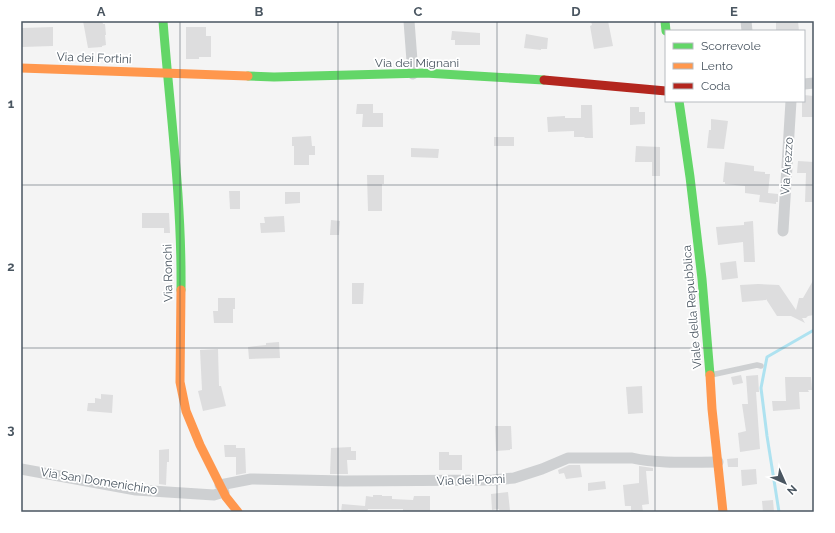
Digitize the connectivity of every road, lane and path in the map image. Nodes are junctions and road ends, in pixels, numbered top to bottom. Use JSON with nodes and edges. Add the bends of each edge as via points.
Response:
{"nodes":[{"id":1,"x":163,"y":21,"type":"edge"},
{"id":2,"x":409,"y":21,"type":"edge"},
{"id":3,"x":21,"y":68,"type":"edge"},
{"id":4,"x":167,"y":74,"type":"junction"},
{"id":5,"x":413,"y":74,"type":"junction"},
{"id":6,"x":665,"y":91,"type":"edge"},
{"id":7,"x":679,"y":102,"type":"edge"},
{"id":8,"x":791,"y":102,"type":"edge"},
{"id":9,"x":783,"y":231,"type":"dead end"},
{"id":10,"x":762,"y":366,"type":"dead end"},
{"id":11,"x":710,"y":375,"type":"junction"},
{"id":12,"x":718,"y":462,"type":"junction"},
{"id":13,"x":21,"y":469,"type":"edge"},
{"id":14,"x":222,"y":489,"type":"junction"},
{"id":15,"x":238,"y":512,"type":"edge"},
{"id":16,"x":722,"y":512,"type":"edge"}],
"edges":[{"from":1,"to":4,"type":"street","name":"Via Ronchi"},
{"from":2,"to":5,"type":"street"},
{"from":3,"to":4,"type":"street","name":"Via dei Fortini"},
{"from":4,"to":5,"type":"street","name":"Via dei Mignani","via":[[274,77]]},
{"from":4,"to":14,"type":"street","name":"Via Ronchi","via":[[176,166],[181,269],[180,382],[186,411]]},
{"from":5,"to":6,"type":"street","name":"Via dei Mignani","via":[[553,81]]},
{"from":7,"to":11,"type":"street","name":"Viale della Repubblica","via":[[702,279]]},
{"from":8,"to":9,"type":"street","name":"Via Arezzo"},
{"from":10,"to":11,"type":"lane"},
{"from":11,"to":12,"type":"street","name":"Viale della Repubblica"},
{"from":12,"to":14,"type":"street","name":"Via dei Pomi","via":[[568,458],[514,478],[493,480],[251,479]]},
{"from":12,"to":16,"type":"street","name":"Viale della Repubblica"},
{"from":13,"to":14,"type":"street","name":"Via San Domenichino","via":[[136,490],[214,495]]},
{"from":14,"to":15,"type":"street","name":"Via Ronchi"}]}
